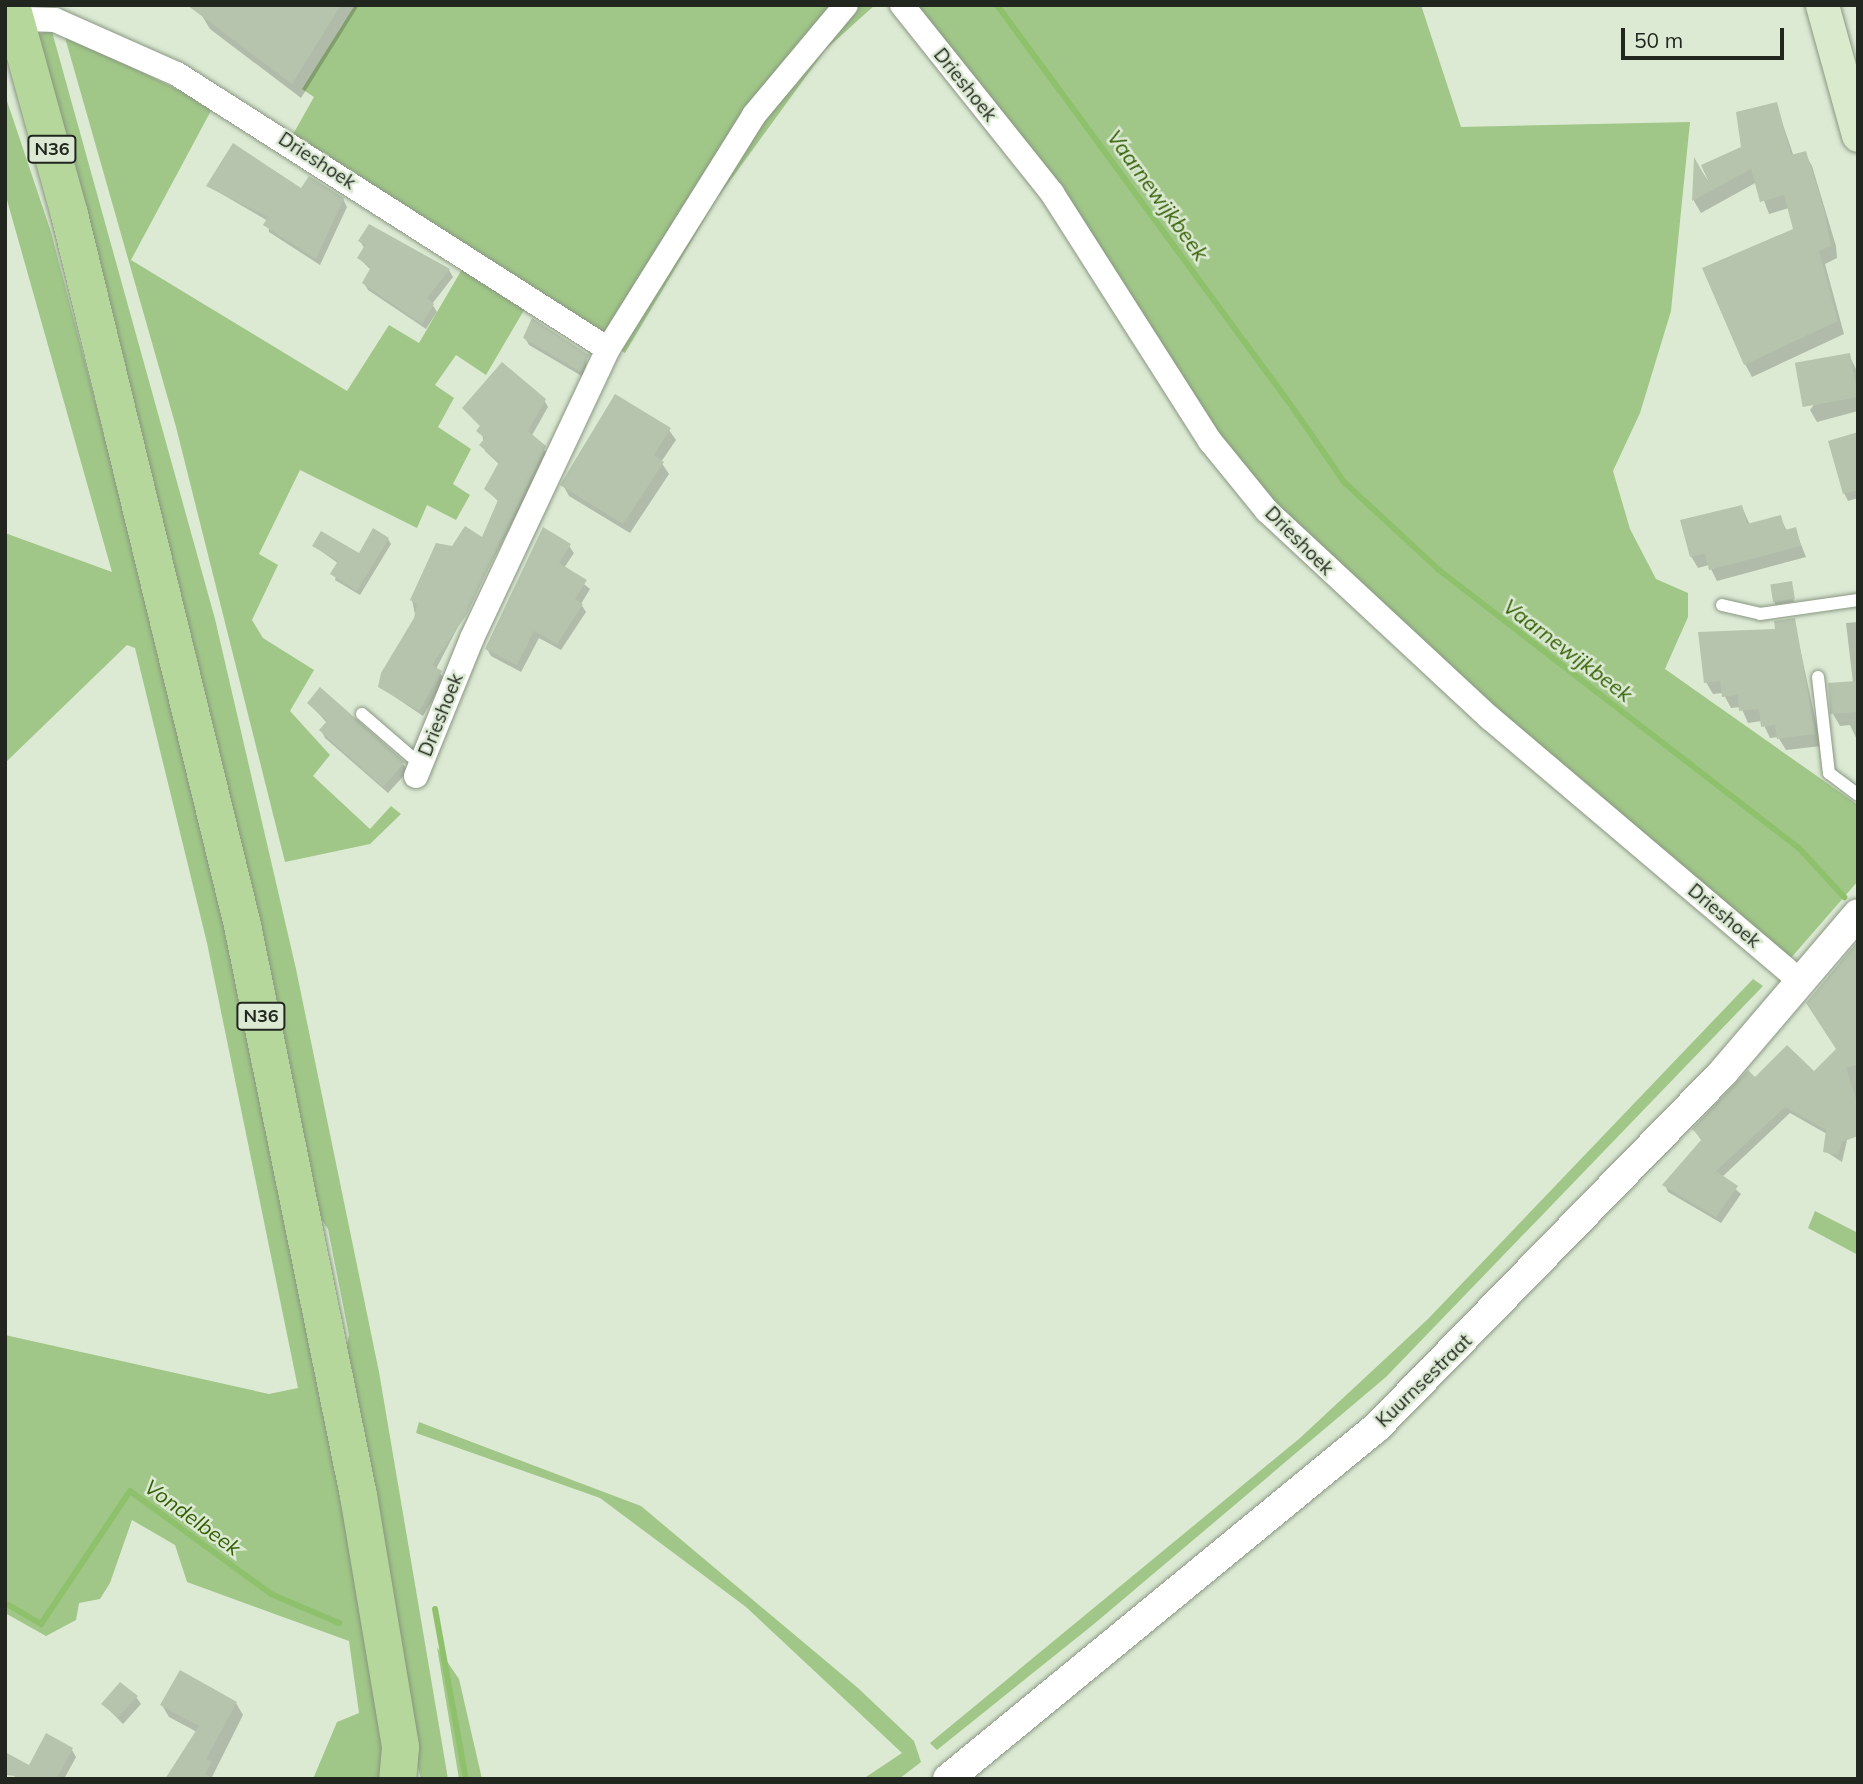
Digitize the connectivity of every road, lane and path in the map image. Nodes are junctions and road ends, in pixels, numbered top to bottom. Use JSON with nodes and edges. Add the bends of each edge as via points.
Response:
{"nodes":[{"id":1,"x":846,"y":5,"type":"edge"},
{"id":2,"x":901,"y":5,"type":"edge"},
{"id":3,"x":1822,"y":5,"type":"edge"},
{"id":4,"x":10,"y":6,"type":"edge"},
{"id":5,"x":5,"y":64,"type":"edge"},
{"id":6,"x":1858,"y":135,"type":"edge"},
{"id":7,"x":85,"y":293,"type":"junction"},
{"id":8,"x":608,"y":349,"type":"junction"},
{"id":9,"x":1858,"y":600,"type":"edge"},
{"id":10,"x":1722,"y":605,"type":"dead end"},
{"id":11,"x":1818,"y":677,"type":"dead end"},
{"id":12,"x":362,"y":714,"type":"dead end"},
{"id":13,"x":419,"y":771,"type":"joint"},
{"id":14,"x":1858,"y":794,"type":"edge"},
{"id":15,"x":1854,"y":927,"type":"edge"},
{"id":16,"x":1801,"y":982,"type":"junction"},
{"id":17,"x":404,"y":1768,"type":"edge"},
{"id":18,"x":948,"y":1779,"type":"edge"}],
"edges":[{"from":1,"to":8,"type":"street","name":"Drieshoek","via":[[754,115]]},
{"from":2,"to":16,"type":"street","name":"Drieshoek","via":[[1052,193],[1210,441],[1267,511],[1490,718]]},
{"from":3,"to":6,"type":"main road"},
{"from":4,"to":7,"type":"main road","number":"N36"},
{"from":4,"to":8,"type":"street","name":"Drieshoek","via":[[24,19],[55,20],[177,74]]},
{"from":5,"to":7,"type":"main road","number":"N36"},
{"from":7,"to":17,"type":"main road","number":"N36","via":[[245,939],[330,1348]]},
{"from":8,"to":13,"type":"street","name":"Drieshoek","via":[[472,638]]},
{"from":9,"to":10,"type":"lane","via":[[1760,614]]},
{"from":11,"to":14,"type":"lane","via":[[1829,773]]},
{"from":12,"to":13,"type":"lane"},
{"from":15,"to":16,"type":"street","name":"Kuurnsestraat"},
{"from":16,"to":18,"type":"street","name":"Kuurnsestraat","via":[[1511,1296],[1377,1427]]}]}
